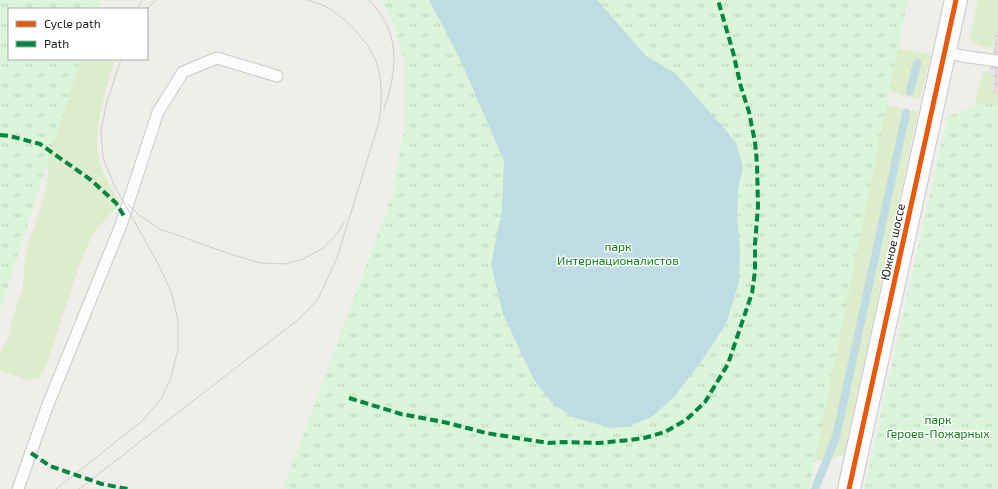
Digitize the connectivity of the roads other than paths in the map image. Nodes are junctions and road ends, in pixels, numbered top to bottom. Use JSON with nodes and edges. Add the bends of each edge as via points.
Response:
{"nodes":[{"id":1,"x":956,"y":0,"type":"edge"},
{"id":2,"x":945,"y":52,"type":"junction"},
{"id":3,"x":998,"y":61,"type":"edge"},
{"id":4,"x":277,"y":76,"type":"dead end"},
{"id":5,"x":18,"y":489,"type":"edge"},
{"id":6,"x":849,"y":489,"type":"edge"}],
"edges":[{"from":1,"to":2,"type":"street","name":"Южное шоссе"},
{"from":2,"to":3,"type":"lane"},
{"from":2,"to":6,"type":"street","name":"Южное шоссе"},
{"from":4,"to":5,"type":"lane","via":[[216,58],[183,72],[158,112],[121,225],[47,406]]}]}
